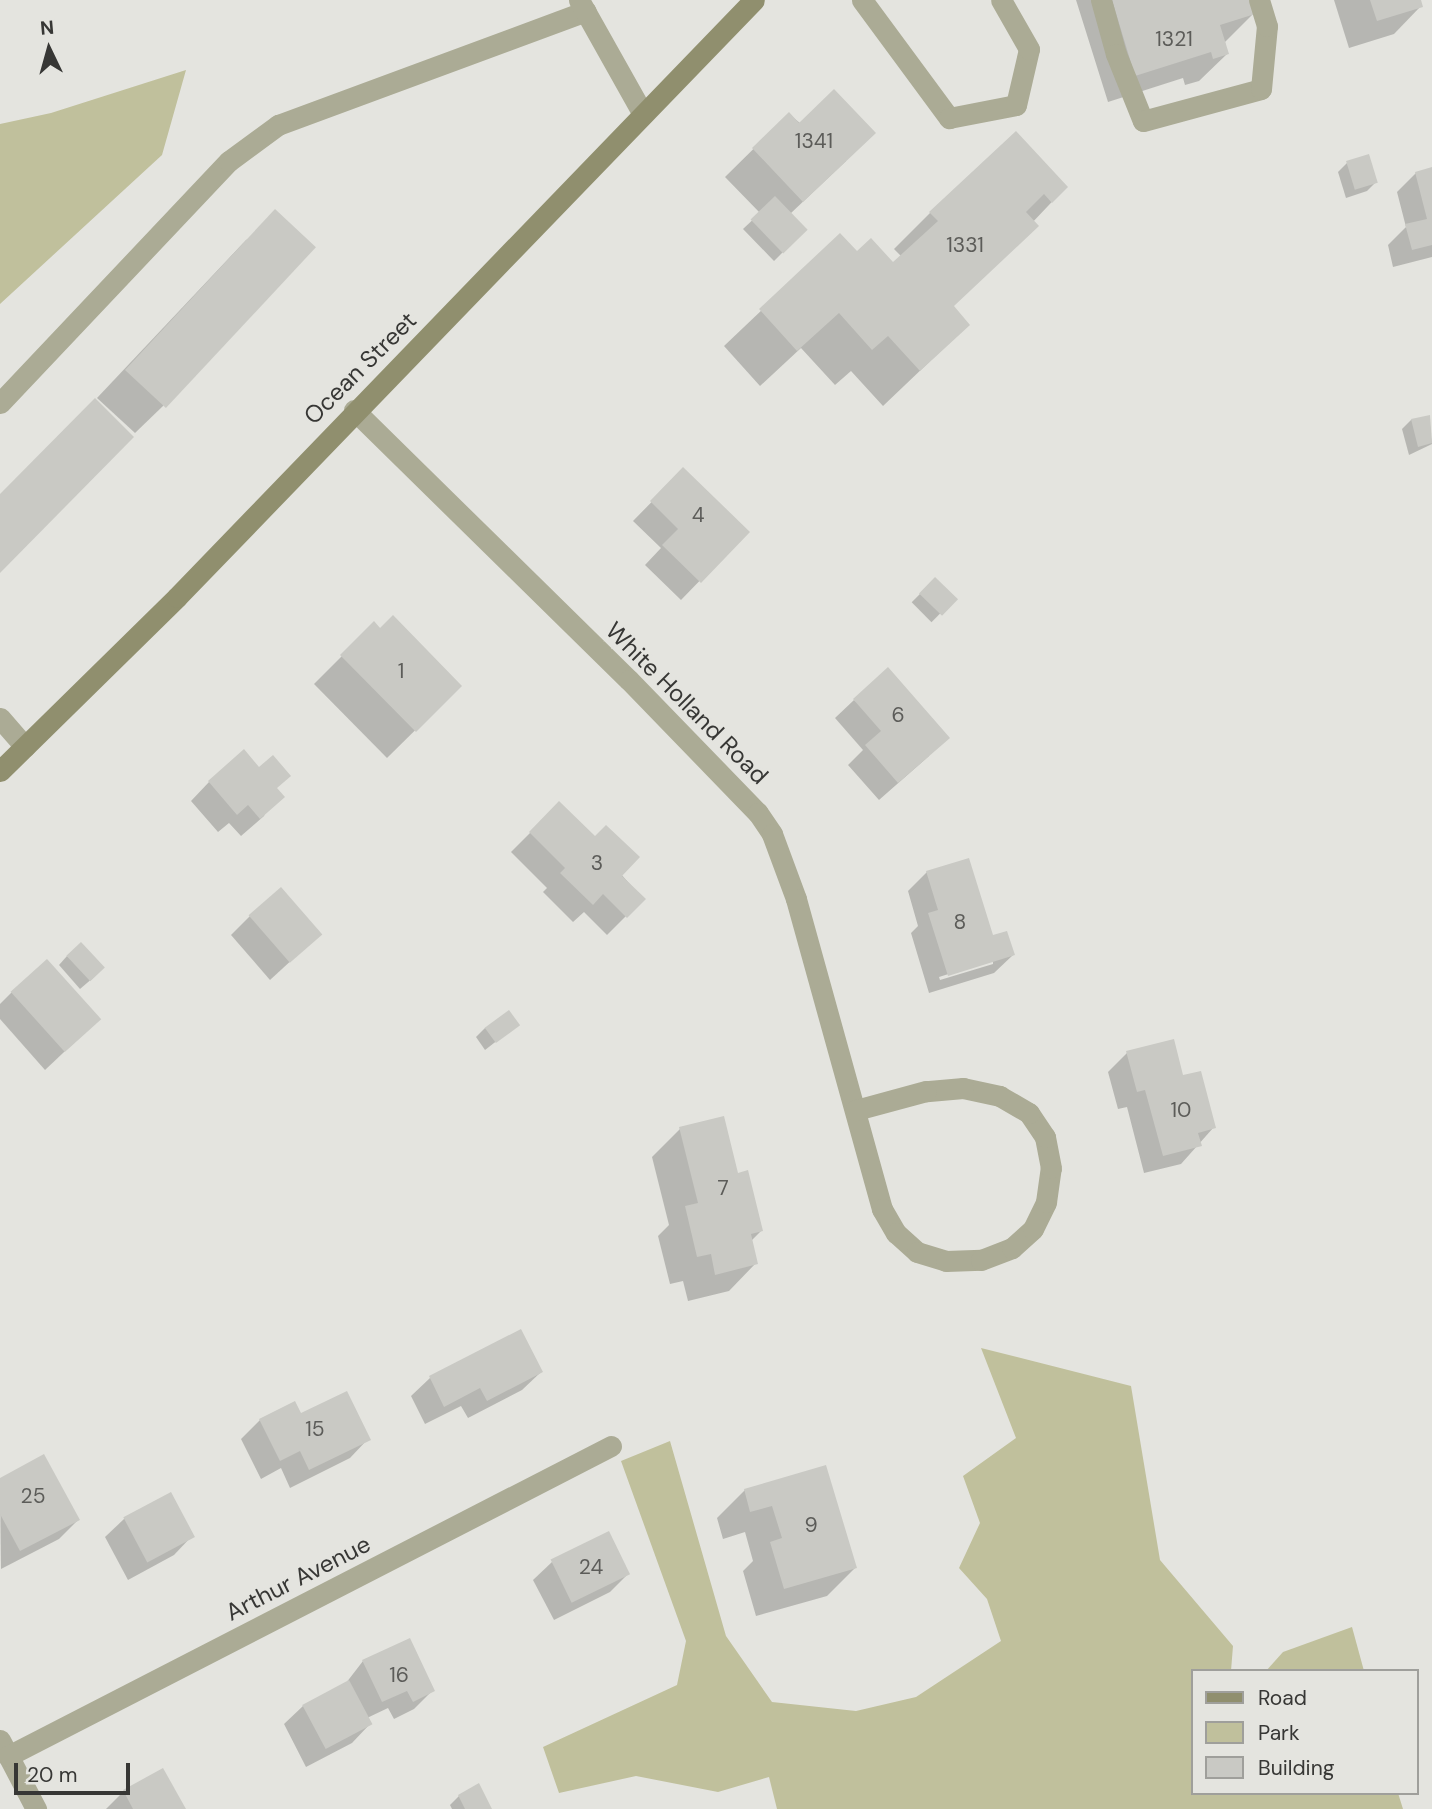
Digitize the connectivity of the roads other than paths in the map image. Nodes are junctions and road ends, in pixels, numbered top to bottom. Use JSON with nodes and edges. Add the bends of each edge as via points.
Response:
{"nodes":[{"id":1,"x":754,"y":0,"type":"edge"},
{"id":2,"x":862,"y":0,"type":"edge"},
{"id":3,"x":1001,"y":0,"type":"edge"},
{"id":4,"x":1101,"y":0,"type":"edge"},
{"id":5,"x":1259,"y":0,"type":"edge"},
{"id":6,"x":582,"y":6,"type":"edge"},
{"id":7,"x":643,"y":114,"type":"junction"},
{"id":8,"x":0,"y":402,"type":"edge"},
{"id":9,"x":354,"y":410,"type":"junction"},
{"id":10,"x":0,"y":718,"type":"edge"},
{"id":11,"x":25,"y":747,"type":"junction"},
{"id":12,"x":0,"y":771,"type":"edge"},
{"id":13,"x":856,"y":1110,"type":"junction"},
{"id":14,"x":611,"y":1446,"type":"dead end"},
{"id":15,"x":4,"y":1748,"type":"edge"},
{"id":16,"x":36,"y":1809,"type":"edge"}],
"edges":[{"from":1,"to":7,"type":"main road","name":"Ocean Street"},
{"from":2,"to":3,"type":"street","via":[[949,118],[1016,106],[1028,49]]},
{"from":4,"to":5,"type":"street","via":[[1116,54],[1143,121],[1261,89],[1267,26]]},
{"from":6,"to":7,"type":"street"},
{"from":6,"to":8,"type":"street","via":[[278,125],[229,162]]},
{"from":7,"to":9,"type":"main road","name":"Ocean Street"},
{"from":9,"to":11,"type":"main road","name":"Ocean Street","via":[[177,597]]},
{"from":9,"to":13,"type":"street","name":"White Holland Road","via":[[639,689],[758,813],[772,834],[796,899]]},
{"from":10,"to":11,"type":"street"},
{"from":11,"to":12,"type":"main road","name":"Ocean Street"},
{"from":13,"to":13,"type":"street","name":"White Holland Road","via":[[882,1209],[895,1233],[917,1252],[946,1261],[981,1260],[1012,1248],[1033,1229],[1046,1202],[1051,1168],[1045,1137],[1029,1113],[1000,1096],[963,1088],[926,1091]]},
{"from":14,"to":15,"type":"street","name":"Arthur Avenue"},
{"from":15,"to":16,"type":"street"}]}
